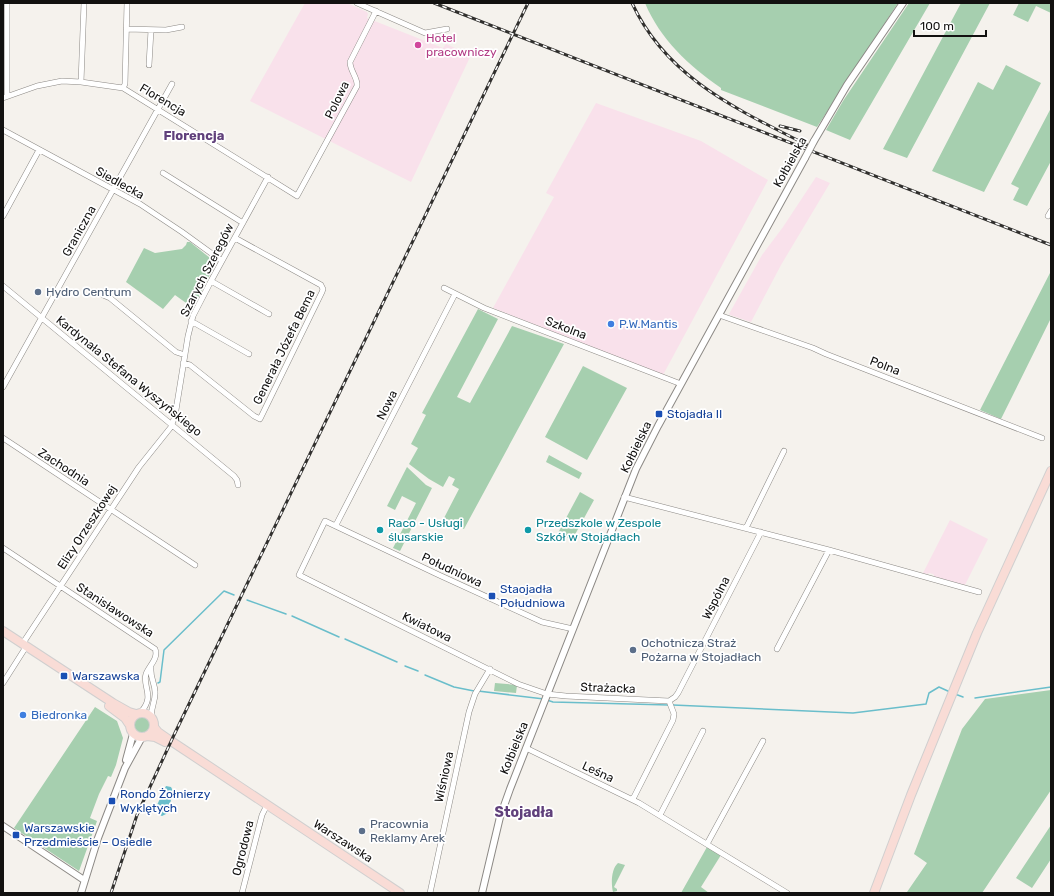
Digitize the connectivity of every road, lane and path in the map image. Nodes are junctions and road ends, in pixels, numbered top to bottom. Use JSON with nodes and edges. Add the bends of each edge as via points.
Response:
{"nodes":[{"id":1,"x":7,"y":3,"type":"edge"},
{"id":2,"x":84,"y":3,"type":"edge"},
{"id":3,"x":127,"y":3,"type":"edge"},
{"id":4,"x":356,"y":3,"type":"edge"},
{"id":5,"x":903,"y":3,"type":"edge"},
{"id":6,"x":376,"y":11,"type":"junction"},
{"id":7,"x":182,"y":27,"type":"dead end"},
{"id":8,"x":126,"y":29,"type":"junction"},
{"id":9,"x":151,"y":30,"type":"junction"},
{"id":10,"x":448,"y":30,"type":"dead end"},
{"id":11,"x":149,"y":65,"type":"dead end"},
{"id":12,"x":81,"y":82,"type":"junction"},
{"id":13,"x":172,"y":84,"type":"dead end"},
{"id":14,"x":123,"y":88,"type":"junction"},
{"id":15,"x":5,"y":97,"type":"edge"},
{"id":16,"x":158,"y":108,"type":"junction"},
{"id":17,"x":3,"y":130,"type":"edge"},
{"id":18,"x":39,"y":150,"type":"junction"},
{"id":19,"x":162,"y":173,"type":"dead end"},
{"id":20,"x":268,"y":178,"type":"junction"},
{"id":21,"x":113,"y":190,"type":"junction"},
{"id":22,"x":297,"y":196,"type":"joint"},
{"id":23,"x":3,"y":216,"type":"edge"},
{"id":24,"x":243,"y":223,"type":"junction"},
{"id":25,"x":235,"y":238,"type":"junction"},
{"id":26,"x":222,"y":261,"type":"junction"},
{"id":27,"x":211,"y":281,"type":"junction"},
{"id":28,"x":3,"y":286,"type":"edge"},
{"id":29,"x":444,"y":288,"type":"dead end"},
{"id":30,"x":455,"y":294,"type":"junction"},
{"id":31,"x":103,"y":295,"type":"dead end"},
{"id":32,"x":269,"y":314,"type":"dead end"},
{"id":33,"x":719,"y":315,"type":"junction"},
{"id":34,"x":42,"y":318,"type":"junction"},
{"id":35,"x":191,"y":321,"type":"junction"},
{"id":36,"x":249,"y":354,"type":"dead end"},
{"id":37,"x":185,"y":355,"type":"junction"},
{"id":38,"x":183,"y":363,"type":"junction"},
{"id":39,"x":681,"y":384,"type":"junction"},
{"id":40,"x":3,"y":386,"type":"edge"},
{"id":41,"x":172,"y":424,"type":"junction"},
{"id":42,"x":3,"y":438,"type":"edge"},
{"id":43,"x":1042,"y":438,"type":"dead end"},
{"id":44,"x":784,"y":451,"type":"dead end"},
{"id":45,"x":1051,"y":471,"type":"edge"},
{"id":46,"x":238,"y":485,"type":"dead end"},
{"id":47,"x":624,"y":497,"type":"junction"},
{"id":48,"x":111,"y":509,"type":"junction"},
{"id":49,"x":336,"y":525,"type":"junction"},
{"id":50,"x":746,"y":528,"type":"junction"},
{"id":51,"x":761,"y":532,"type":"junction"},
{"id":52,"x":3,"y":548,"type":"edge"},
{"id":53,"x":829,"y":550,"type":"junction"},
{"id":54,"x":195,"y":565,"type":"dead end"},
{"id":55,"x":299,"y":575,"type":"joint"},
{"id":56,"x":60,"y":586,"type":"junction"},
{"id":57,"x":980,"y":592,"type":"dead end"},
{"id":58,"x":572,"y":629,"type":"junction"},
{"id":59,"x":3,"y":631,"type":"edge"},
{"id":60,"x":3,"y":636,"type":"edge"},
{"id":61,"x":25,"y":648,"type":"junction"},
{"id":62,"x":777,"y":649,"type":"dead end"},
{"id":63,"x":151,"y":666,"type":"junction"},
{"id":64,"x":490,"y":669,"type":"junction"},
{"id":65,"x":3,"y":683,"type":"edge"},
{"id":66,"x":546,"y":697,"type":"junction"},
{"id":67,"x":670,"y":703,"type":"junction"},
{"id":68,"x":138,"y":713,"type":"junction"},
{"id":69,"x":152,"y":717,"type":"junction"},
{"id":70,"x":129,"y":724,"type":"junction"},
{"id":71,"x":154,"y":726,"type":"junction"},
{"id":72,"x":703,"y":731,"type":"dead end"},
{"id":73,"x":134,"y":734,"type":"junction"},
{"id":74,"x":144,"y":736,"type":"junction"},
{"id":75,"x":763,"y":741,"type":"dead end"},
{"id":76,"x":526,"y":748,"type":"junction"},
{"id":77,"x":125,"y":768,"type":"junction"},
{"id":78,"x":633,"y":799,"type":"junction"},
{"id":79,"x":265,"y":809,"type":"junction"},
{"id":80,"x":660,"y":815,"type":"junction"},
{"id":81,"x":3,"y":826,"type":"edge"},
{"id":82,"x":706,"y":844,"type":"junction"},
{"id":83,"x":84,"y":880,"type":"junction"},
{"id":84,"x":81,"y":893,"type":"edge"},
{"id":85,"x":242,"y":893,"type":"edge"},
{"id":86,"x":393,"y":893,"type":"edge"},
{"id":87,"x":400,"y":893,"type":"edge"},
{"id":88,"x":430,"y":893,"type":"edge"},
{"id":89,"x":483,"y":893,"type":"edge"},
{"id":90,"x":787,"y":893,"type":"edge"},
{"id":91,"x":874,"y":893,"type":"edge"}],
"edges":[{"from":1,"to":15,"type":"street"},
{"from":2,"to":12,"type":"street"},
{"from":3,"to":8,"type":"street"},
{"from":4,"to":6,"type":"street"},
{"from":5,"to":33,"type":"street","name":"Kołbielska","bridge":true,"via":[[814,140]]},
{"from":6,"to":10,"type":"street","via":[[425,33]]},
{"from":6,"to":22,"type":"street","name":"Polowa","via":[[350,62],[358,82],[357,86]]},
{"from":7,"to":9,"type":"street"},
{"from":8,"to":9,"type":"street"},
{"from":8,"to":14,"type":"street"},
{"from":9,"to":11,"type":"street"},
{"from":12,"to":14,"type":"street","name":"Florencja"},
{"from":12,"to":15,"type":"street","name":"Florencja","via":[[47,83]]},
{"from":13,"to":16,"type":"street","name":"Graniczna"},
{"from":14,"to":16,"type":"street","name":"Florencja"},
{"from":16,"to":20,"type":"street","name":"Florencja"},
{"from":16,"to":21,"type":"street","name":"Graniczna"},
{"from":17,"to":18,"type":"street","name":"Siedlecka"},
{"from":18,"to":21,"type":"street","name":"Siedlecka"},
{"from":18,"to":23,"type":"street"},
{"from":19,"to":24,"type":"street"},
{"from":20,"to":22,"type":"street","name":"Florencja"},
{"from":20,"to":24,"type":"street","name":"Szarych Szeregów"},
{"from":21,"to":26,"type":"street","name":"Siedlecka","via":[[153,212]]},
{"from":21,"to":34,"type":"street","name":"Graniczna"},
{"from":24,"to":25,"type":"street","name":"Szarych Szeregów"},
{"from":25,"to":26,"type":"street","name":"Szarych Szeregów"},
{"from":25,"to":38,"type":"street","name":"Generała Józefa Bema","via":[[320,285],[322,292],[260,420],[190,365]]},
{"from":26,"to":27,"type":"street","name":"Szarych Szeregów"},
{"from":27,"to":32,"type":"street"},
{"from":27,"to":35,"type":"street","name":"Szarych Szeregów"},
{"from":28,"to":34,"type":"street","name":"Kardynała Stefana Wyszyńskiego"},
{"from":29,"to":30,"type":"street","name":"Szkolna"},
{"from":30,"to":39,"type":"street","name":"Szkolna","via":[[484,308]]},
{"from":30,"to":49,"type":"street","name":"Nowa"},
{"from":31,"to":37,"type":"street","via":[[176,352]]},
{"from":33,"to":39,"type":"street","name":"Kołbielska"},
{"from":33,"to":43,"type":"street","name":"Polna","via":[[813,348]]},
{"from":34,"to":40,"type":"street","name":"Graniczna"},
{"from":34,"to":41,"type":"street","name":"Kardynała Stefana Wyszyńskiego"},
{"from":35,"to":36,"type":"street"},
{"from":35,"to":37,"type":"street","name":"Szarych Szeregów"},
{"from":37,"to":38,"type":"street","name":"Szarych Szeregów"},
{"from":38,"to":41,"type":"street","name":"Szarych Szeregów"},
{"from":39,"to":47,"type":"street","name":"Kołbielska","via":[[650,441]]},
{"from":41,"to":46,"type":"street","name":"Kardynała Stefana Wyszyńskiego","via":[[234,476],[238,480]]},
{"from":41,"to":48,"type":"street","name":"Elizy Orzeszkowej"},
{"from":42,"to":48,"type":"street","name":"Zachodnia"},
{"from":44,"to":50,"type":"street"},
{"from":45,"to":91,"type":"main road","via":[[977,633]]},
{"from":47,"to":50,"type":"street"},
{"from":47,"to":58,"type":"street","name":"Kołbielska"},
{"from":48,"to":54,"type":"street","name":"Zachodnia"},
{"from":48,"to":56,"type":"street","name":"Elizy Orzeszkowej"},
{"from":49,"to":55,"type":"street","name":"Południowa","via":[[325,521]]},
{"from":49,"to":58,"type":"street","name":"Południowa","via":[[542,622]]},
{"from":50,"to":51,"type":"street"},
{"from":51,"to":53,"type":"street"},
{"from":51,"to":67,"type":"street","name":"Wspólna","via":[[678,693]]},
{"from":52,"to":56,"type":"street","name":"Stanisławowska"},
{"from":53,"to":57,"type":"street"},
{"from":53,"to":62,"type":"street"},
{"from":55,"to":64,"type":"street","name":"Kwiatowa"},
{"from":56,"to":61,"type":"street","name":"Elizy Orzeszkowej"},
{"from":56,"to":63,"type":"street","name":"Stanisławowska","via":[[155,649]]},
{"from":58,"to":66,"type":"street","name":"Kołbielska"},
{"from":59,"to":61,"type":"main road"},
{"from":60,"to":61,"type":"main road"},
{"from":61,"to":65,"type":"street","name":"Elizy Orzeszkowej"},
{"from":61,"to":68,"type":"main road","via":[[113,703],[129,712]]},
{"from":61,"to":70,"type":"main road","via":[[110,706]]},
{"from":63,"to":68,"type":"street","via":[[146,675],[148,696],[145,707]]},
{"from":63,"to":69,"type":"street","via":[[150,675],[155,692]]},
{"from":64,"to":66,"type":"street","name":"Kwiatowa"},
{"from":64,"to":88,"type":"street","name":"Wiśniowa","via":[[476,692],[462,741]]},
{"from":66,"to":67,"type":"street","name":"Strażacka"},
{"from":66,"to":76,"type":"street","name":"Kołbielska"},
{"from":67,"to":78,"type":"street","via":[[674,720]]},
{"from":68,"to":69,"type":"main road","via":[[146,713]]},
{"from":68,"to":70,"type":"main road","via":[[132,717]]},
{"from":69,"to":71,"type":"main road"},
{"from":70,"to":73,"type":"main road"},
{"from":71,"to":74,"type":"main road","via":[[152,732]]},
{"from":71,"to":87,"type":"main road","name":"Warszawska","via":[[168,740]]},
{"from":72,"to":80,"type":"street"},
{"from":73,"to":74,"type":"main road"},
{"from":73,"to":77,"type":"street"},
{"from":74,"to":77,"type":"street"},
{"from":74,"to":79,"type":"main road","name":"Warszawska","via":[[155,737],[165,742]]},
{"from":75,"to":82,"type":"street"},
{"from":76,"to":78,"type":"street","name":"Leśna"},
{"from":76,"to":89,"type":"street","name":"Kołbielska","via":[[502,812]]},
{"from":77,"to":83,"type":"street"},
{"from":78,"to":80,"type":"street","name":"Leśna"},
{"from":79,"to":85,"type":"street","name":"Ogrodowa"},
{"from":79,"to":86,"type":"main road","name":"Warszawska"},
{"from":80,"to":82,"type":"street","name":"Leśna"},
{"from":81,"to":83,"type":"street"},
{"from":82,"to":90,"type":"street","name":"Leśna"},
{"from":83,"to":84,"type":"street"}]}
